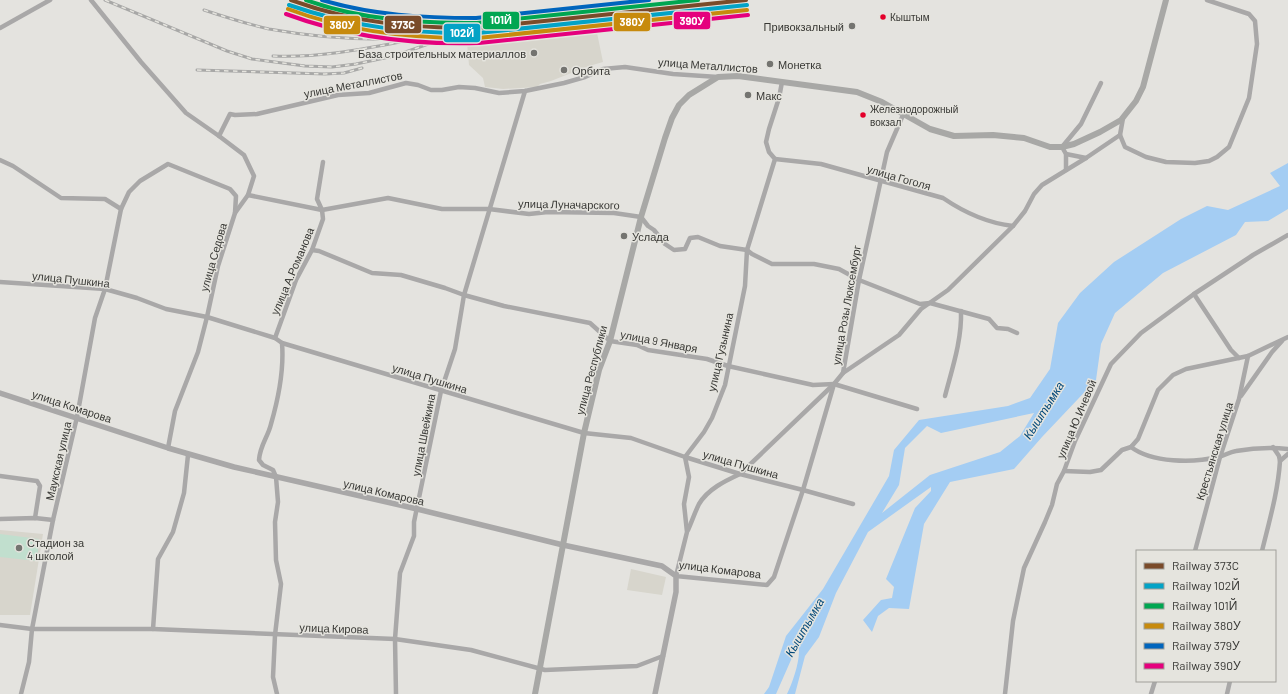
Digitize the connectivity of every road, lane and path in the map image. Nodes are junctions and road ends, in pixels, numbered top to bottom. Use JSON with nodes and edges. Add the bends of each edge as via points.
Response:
{"nodes":[{"id":1,"x":50,"y":0,"type":"edge"},
{"id":2,"x":91,"y":0,"type":"edge"},
{"id":3,"x":1166,"y":0,"type":"edge"},
{"id":4,"x":1207,"y":0,"type":"edge"},
{"id":5,"x":0,"y":28,"type":"edge"},
{"id":6,"x":718,"y":78,"type":"junction"},
{"id":7,"x":782,"y":82,"type":"junction"},
{"id":8,"x":1101,"y":82,"type":"dead end"},
{"id":9,"x":525,"y":91,"type":"junction"},
{"id":10,"x":903,"y":115,"type":"junction"},
{"id":11,"x":1123,"y":118,"type":"junction"},
{"id":12,"x":1120,"y":135,"type":"junction"},
{"id":13,"x":219,"y":136,"type":"junction"},
{"id":14,"x":1062,"y":147,"type":"junction"},
{"id":15,"x":1066,"y":154,"type":"junction"},
{"id":16,"x":1086,"y":158,"type":"junction"},
{"id":17,"x":775,"y":159,"type":"junction"},
{"id":18,"x":0,"y":160,"type":"edge"},
{"id":19,"x":323,"y":162,"type":"dead end"},
{"id":20,"x":1066,"y":170,"type":"junction"},
{"id":21,"x":881,"y":181,"type":"junction"},
{"id":22,"x":248,"y":195,"type":"junction"},
{"id":23,"x":121,"y":209,"type":"junction"},
{"id":24,"x":489,"y":209,"type":"junction"},
{"id":25,"x":322,"y":210,"type":"junction"},
{"id":26,"x":235,"y":213,"type":"junction"},
{"id":27,"x":641,"y":217,"type":"junction"},
{"id":28,"x":1013,"y":226,"type":"junction"},
{"id":29,"x":1288,"y":234,"type":"edge"},
{"id":30,"x":312,"y":250,"type":"junction"},
{"id":31,"x":747,"y":250,"type":"junction"},
{"id":32,"x":859,"y":280,"type":"junction"},
{"id":33,"x":0,"y":282,"type":"edge"},
{"id":34,"x":106,"y":289,"type":"junction"},
{"id":35,"x":1194,"y":294,"type":"junction"},
{"id":36,"x":464,"y":295,"type":"junction"},
{"id":37,"x":930,"y":303,"type":"junction"},
{"id":38,"x":961,"y":311,"type":"junction"},
{"id":39,"x":207,"y":317,"type":"junction"},
{"id":40,"x":1017,"y":332,"type":"dead end"},
{"id":41,"x":1287,"y":337,"type":"edge"},
{"id":42,"x":275,"y":338,"type":"junction"},
{"id":43,"x":610,"y":341,"type":"junction"},
{"id":44,"x":282,"y":343,"type":"junction"},
{"id":45,"x":1248,"y":356,"type":"junction"},
{"id":46,"x":1239,"y":358,"type":"junction"},
{"id":47,"x":728,"y":366,"type":"junction"},
{"id":48,"x":843,"y":373,"type":"junction"},
{"id":49,"x":834,"y":384,"type":"junction"},
{"id":50,"x":441,"y":391,"type":"junction"},
{"id":51,"x":0,"y":393,"type":"edge"},
{"id":52,"x":945,"y":396,"type":"dead end"},
{"id":53,"x":1240,"y":399,"type":"junction"},
{"id":54,"x":917,"y":409,"type":"dead end"},
{"id":55,"x":77,"y":417,"type":"junction"},
{"id":56,"x":584,"y":434,"type":"junction"},
{"id":57,"x":1131,"y":447,"type":"junction"},
{"id":58,"x":1273,"y":447,"type":"junction"},
{"id":59,"x":168,"y":448,"type":"junction"},
{"id":60,"x":1288,"y":449,"type":"edge"},
{"id":61,"x":188,"y":454,"type":"junction"},
{"id":62,"x":1288,"y":454,"type":"edge"},
{"id":63,"x":685,"y":457,"type":"junction"},
{"id":64,"x":1220,"y":457,"type":"junction"},
{"id":65,"x":1280,"y":461,"type":"junction"},
{"id":66,"x":1064,"y":471,"type":"junction"},
{"id":67,"x":740,"y":474,"type":"junction"},
{"id":68,"x":0,"y":476,"type":"edge"},
{"id":69,"x":276,"y":477,"type":"junction"},
{"id":70,"x":803,"y":490,"type":"junction"},
{"id":71,"x":853,"y":504,"type":"dead end"},
{"id":72,"x":417,"y":509,"type":"junction"},
{"id":73,"x":35,"y":518,"type":"junction"},
{"id":74,"x":0,"y":519,"type":"edge"},
{"id":75,"x":53,"y":520,"type":"junction"},
{"id":76,"x":687,"y":532,"type":"junction"},
{"id":77,"x":563,"y":545,"type":"junction"},
{"id":78,"x":1195,"y":550,"type":"edge"},
{"id":79,"x":1262,"y":550,"type":"edge"},
{"id":80,"x":676,"y":576,"type":"junction"},
{"id":81,"x":767,"y":585,"type":"joint"},
{"id":82,"x":0,"y":625,"type":"edge"},
{"id":83,"x":32,"y":629,"type":"junction"},
{"id":84,"x":153,"y":629,"type":"junction"},
{"id":85,"x":275,"y":635,"type":"junction"},
{"id":86,"x":396,"y":639,"type":"junction"},
{"id":87,"x":663,"y":656,"type":"junction"},
{"id":88,"x":540,"y":669,"type":"junction"},
{"id":89,"x":1155,"y":682,"type":"edge"},
{"id":90,"x":1230,"y":682,"type":"edge"},
{"id":91,"x":21,"y":694,"type":"edge"},
{"id":92,"x":277,"y":694,"type":"edge"},
{"id":93,"x":396,"y":694,"type":"edge"},
{"id":94,"x":535,"y":694,"type":"edge"},
{"id":95,"x":655,"y":694,"type":"edge"},
{"id":96,"x":1005,"y":694,"type":"edge"},
{"id":97,"x":1151,"y":694,"type":"edge"},
{"id":98,"x":1227,"y":694,"type":"edge"}],
"edges":[{"from":1,"to":5,"type":"street"},
{"from":2,"to":13,"type":"street","name":"улица Седова","via":[[140,62],[186,113]]},
{"from":3,"to":11,"type":"main road","name":"улица Металлистов","via":[[1143,88]]},
{"from":4,"to":12,"type":"street","via":[[1249,14],[1255,21],[1257,44],[1249,98],[1229,147],[1209,161],[1166,162],[1146,157],[1125,147]]},
{"from":6,"to":7,"type":"main road","name":"улица Металлистов","via":[[738,76]]},
{"from":6,"to":9,"type":"street","name":"улица Металлистов","via":[[625,67],[603,69],[564,83]]},
{"from":6,"to":27,"type":"main road","name":"улица Республики","via":[[689,95],[672,118]]},
{"from":7,"to":10,"type":"main road","name":"улица Металлистов","via":[[857,92],[882,102]]},
{"from":7,"to":17,"type":"street","via":[[766,142],[769,152]]},
{"from":8,"to":14,"type":"street","via":[[1081,124]]},
{"from":9,"to":13,"type":"street","name":"улица Металлистов","via":[[499,93],[459,87],[431,90],[406,83],[369,93],[338,95],[257,114],[230,114]]},
{"from":9,"to":24,"type":"street","name":"улица Швейкина"},
{"from":10,"to":14,"type":"main road","name":"улица Металлистов","via":[[930,129],[954,136],[993,135],[1024,138],[1050,147]]},
{"from":10,"to":21,"type":"street","name":"улица Розы Люксембург","via":[[887,152]]},
{"from":11,"to":12,"type":"street"},
{"from":11,"to":14,"type":"main road","name":"улица Металлистов","via":[[1087,139]]},
{"from":12,"to":16,"type":"street"},
{"from":13,"to":22,"type":"street","name":"улица Седова","via":[[244,155],[254,176]]},
{"from":14,"to":15,"type":"street"},
{"from":15,"to":16,"type":"street"},
{"from":15,"to":20,"type":"street"},
{"from":16,"to":20,"type":"street"},
{"from":17,"to":21,"type":"street","name":"улица Гоголя","via":[[821,164]]},
{"from":17,"to":31,"type":"street","name":"улица Гузынина"},
{"from":18,"to":23,"type":"street","via":[[61,198],[104,199]]},
{"from":19,"to":25,"type":"street","via":[[317,199]]},
{"from":20,"to":28,"type":"street","via":[[1042,185]]},
{"from":21,"to":28,"type":"street","name":"улица Гоголя","via":[[943,198],[986,221]]},
{"from":21,"to":32,"type":"street","name":"улица Розы Люксембург"},
{"from":22,"to":25,"type":"street","name":"улица Луначарского"},
{"from":22,"to":26,"type":"street","name":"улица Седова"},
{"from":23,"to":26,"type":"street","via":[[129,192],[140,181],[168,164],[230,189],[236,196]]},
{"from":23,"to":34,"type":"street","name":"Маукская улица"},
{"from":24,"to":25,"type":"street","name":"улица Луначарского","via":[[442,209],[388,198]]},
{"from":24,"to":27,"type":"street","name":"улица Луначарского","via":[[528,214],[614,212]]},
{"from":24,"to":36,"type":"street","name":"улица Швейкина"},
{"from":25,"to":30,"type":"street","name":"улица А.Романова","via":[[322,219]]},
{"from":26,"to":39,"type":"street","name":"улица Седова","via":[[218,266]]},
{"from":27,"to":31,"type":"street","via":[[664,244],[674,250],[685,249],[690,238],[698,237],[720,246]]},
{"from":27,"to":43,"type":"main road","name":"улица Республики"},
{"from":28,"to":37,"type":"street","via":[[948,290]]},
{"from":29,"to":35,"type":"street","name":"улица Ю.Ичевой"},
{"from":30,"to":36,"type":"street","name":"улица 9 Января","via":[[372,273],[401,275]]},
{"from":30,"to":42,"type":"street","name":"улица А.Романова","via":[[296,280]]},
{"from":31,"to":32,"type":"street","via":[[772,264],[814,264],[839,269]]},
{"from":31,"to":47,"type":"street","name":"улица Гузынина","via":[[745,286]]},
{"from":32,"to":37,"type":"street","via":[[920,304]]},
{"from":32,"to":48,"type":"street","name":"улица Розы Люксембург"},
{"from":33,"to":34,"type":"street","name":"улица Пушкина"},
{"from":34,"to":39,"type":"street","name":"улица Пушкина","via":[[166,308]]},
{"from":34,"to":55,"type":"street","name":"Маукская улица","via":[[95,318]]},
{"from":35,"to":46,"type":"street"},
{"from":35,"to":66,"type":"street","name":"улица Ю.Ичевой","via":[[1141,333],[1111,364],[1074,441]]},
{"from":36,"to":43,"type":"street","name":"улица 9 Января","via":[[504,306],[590,323]]},
{"from":36,"to":50,"type":"street","name":"улица Швейкина","via":[[455,349]]},
{"from":37,"to":38,"type":"street"},
{"from":37,"to":48,"type":"street","via":[[921,309],[899,335]]},
{"from":38,"to":40,"type":"street","via":[[989,319],[997,328],[1008,328]]},
{"from":38,"to":52,"type":"street","via":[[962,320],[956,355]]},
{"from":39,"to":42,"type":"street","name":"улица Пушкина"},
{"from":39,"to":59,"type":"street","name":"улица Седова","via":[[198,352],[175,411]]},
{"from":41,"to":45,"type":"street"},
{"from":41,"to":53,"type":"street","via":[[1272,352]]},
{"from":42,"to":44,"type":"street","name":"улица Пушкина"},
{"from":43,"to":47,"type":"street","name":"улица 9 Января","via":[[707,359]]},
{"from":43,"to":56,"type":"main road","name":"улица Республики","via":[[599,370]]},
{"from":44,"to":50,"type":"street","name":"улица Пушкина"},
{"from":44,"to":69,"type":"street","via":[[279,388],[271,425],[262,445],[259,460],[273,470]]},
{"from":45,"to":46,"type":"street"},
{"from":45,"to":53,"type":"street","name":"Крестьянская улица"},
{"from":46,"to":57,"type":"street","via":[[1186,369],[1173,375],[1158,390],[1138,439]]},
{"from":47,"to":49,"type":"street","name":"улица 9 Января","via":[[813,384]]},
{"from":47,"to":63,"type":"street","name":"улица Гузынина","via":[[725,385],[712,418]]},
{"from":48,"to":49,"type":"street","name":"улица Розы Люксембург"},
{"from":49,"to":54,"type":"street","name":"улица 9 Января"},
{"from":49,"to":67,"type":"street"},
{"from":49,"to":70,"type":"street","name":"улица Розы Люксембург"},
{"from":50,"to":56,"type":"street","name":"улица Пушкина"},
{"from":50,"to":72,"type":"street","name":"улица Швейкина"},
{"from":51,"to":55,"type":"street","name":"улица Комарова"},
{"from":53,"to":64,"type":"street","name":"Крестьянская улица"},
{"from":55,"to":59,"type":"street","name":"улица Комарова"},
{"from":55,"to":75,"type":"street","name":"Маукская улица"},
{"from":56,"to":63,"type":"street","name":"улица Пушкина","via":[[631,438]]},
{"from":56,"to":77,"type":"main road","name":"улица Республики"},
{"from":57,"to":64,"type":"street","via":[[1156,458],[1202,460]]},
{"from":57,"to":66,"type":"street","via":[[1122,450],[1101,470]]},
{"from":58,"to":60,"type":"street"},
{"from":58,"to":64,"type":"street","via":[[1234,451]]},
{"from":58,"to":65,"type":"street"},
{"from":59,"to":61,"type":"street","name":"улица Комарова"},
{"from":61,"to":69,"type":"street","name":"улица Комарова"},
{"from":61,"to":84,"type":"street","via":[[184,493],[173,532],[158,559]]},
{"from":62,"to":65,"type":"street"},
{"from":63,"to":67,"type":"street","name":"улица Пушкина"},
{"from":63,"to":76,"type":"street","via":[[689,477],[684,504]]},
{"from":64,"to":78,"type":"street","name":"Крестьянская улица"},
{"from":65,"to":79,"type":"street"},
{"from":66,"to":96,"type":"street","name":"улица Ю.Ичевой","via":[[1024,568],[1013,621]]},
{"from":67,"to":70,"type":"street","name":"улица Пушкина"},
{"from":67,"to":76,"type":"street","via":[[708,493],[700,502]]},
{"from":68,"to":73,"type":"street","via":[[37,481],[40,486]]},
{"from":69,"to":72,"type":"street","name":"улица Комарова"},
{"from":69,"to":85,"type":"street","via":[[276,560],[281,584]]},
{"from":70,"to":71,"type":"street","name":"улица Пушкина"},
{"from":70,"to":81,"type":"street","name":"улица Розы Люксембург","via":[[774,577]]},
{"from":72,"to":77,"type":"street","name":"улица Комарова"},
{"from":72,"to":86,"type":"street","name":"улица Швейкина","via":[[414,536],[400,573]]},
{"from":73,"to":74,"type":"street"},
{"from":73,"to":75,"type":"street"},
{"from":75,"to":83,"type":"street","name":"Маукская улица"},
{"from":76,"to":80,"type":"street"},
{"from":77,"to":80,"type":"street","name":"улица Комарова","via":[[662,566]]},
{"from":77,"to":88,"type":"main road","name":"улица Республики"},
{"from":80,"to":81,"type":"street","name":"улица Комарова"},
{"from":80,"to":87,"type":"street","via":[[676,592]]},
{"from":82,"to":83,"type":"street","name":"улица Кирова"},
{"from":83,"to":84,"type":"street","name":"улица Кирова"},
{"from":83,"to":91,"type":"street","name":"Маукская улица","via":[[29,662]]},
{"from":84,"to":85,"type":"street","name":"улица Кирова"},
{"from":85,"to":86,"type":"street","name":"улица Кирова"},
{"from":85,"to":92,"type":"street","via":[[273,677]]},
{"from":86,"to":88,"type":"street","name":"улица Кирова","via":[[471,650]]},
{"from":86,"to":93,"type":"street","name":"улица Швейкина"},
{"from":87,"to":88,"type":"street","name":"улица Кирова","via":[[637,666]]},
{"from":87,"to":95,"type":"street"},
{"from":88,"to":94,"type":"main road","name":"улица Республики"},
{"from":89,"to":97,"type":"street"},
{"from":90,"to":98,"type":"street"}]}
